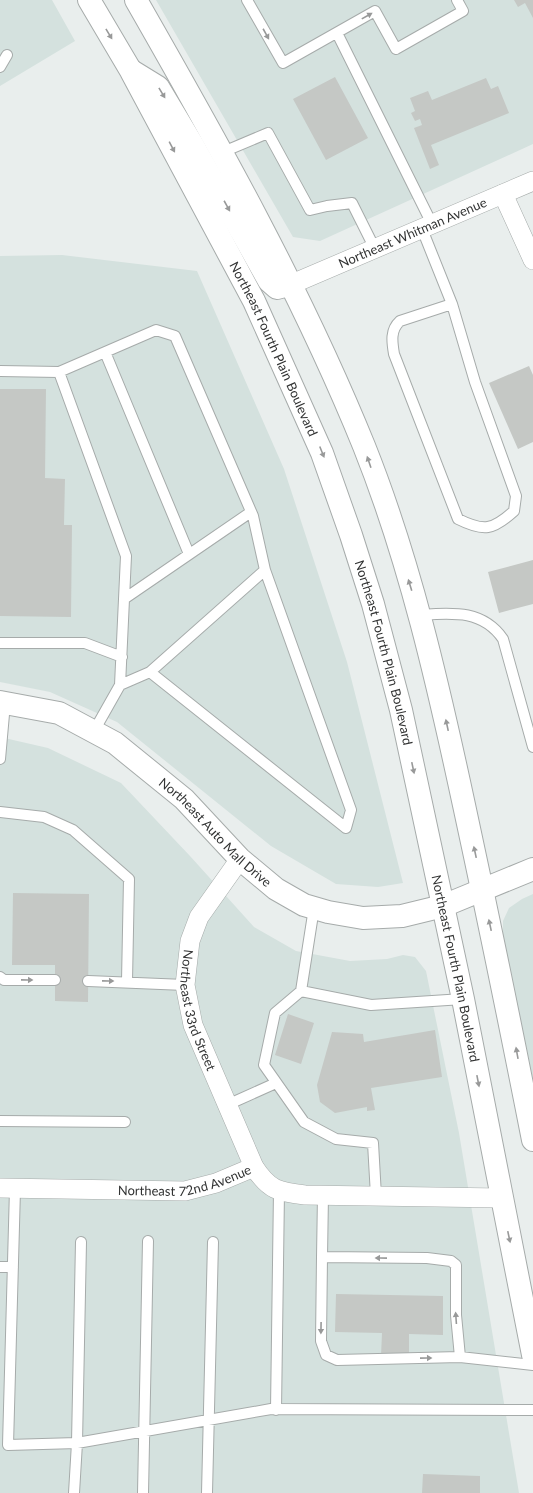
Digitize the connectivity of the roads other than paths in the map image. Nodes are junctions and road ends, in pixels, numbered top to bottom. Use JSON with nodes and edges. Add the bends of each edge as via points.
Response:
{"nodes":[{"id":1,"x":89,"y":0,"type":"edge"},
{"id":2,"x":136,"y":0,"type":"edge"},
{"id":3,"x":248,"y":0,"type":"edge"},
{"id":4,"x":457,"y":0,"type":"edge"},
{"id":5,"x":337,"y":33,"type":"junction"},
{"id":6,"x":7,"y":55,"type":"dead end"},
{"id":7,"x":0,"y":67,"type":"edge"},
{"id":8,"x":131,"y":71,"type":"junction"},
{"id":9,"x":223,"y":152,"type":"junction"},
{"id":10,"x":533,"y":181,"type":"edge"},
{"id":11,"x":503,"y":194,"type":"junction"},
{"id":12,"x":427,"y":227,"type":"junction"},
{"id":13,"x":375,"y":249,"type":"junction"},
{"id":14,"x":533,"y":260,"type":"edge"},
{"id":15,"x":292,"y":284,"type":"junction"},
{"id":16,"x":452,"y":304,"type":"junction"},
{"id":17,"x":105,"y":352,"type":"junction"},
{"id":18,"x":0,"y":371,"type":"edge"},
{"id":19,"x":59,"y":372,"type":"junction"},
{"id":20,"x":251,"y":512,"type":"junction"},
{"id":21,"x":190,"y":554,"type":"junction"},
{"id":22,"x":265,"y":570,"type":"junction"},
{"id":23,"x":124,"y":599,"type":"junction"},
{"id":24,"x":419,"y":615,"type":"junction"},
{"id":25,"x":0,"y":644,"type":"edge"},
{"id":26,"x":122,"y":657,"type":"junction"},
{"id":27,"x":150,"y":672,"type":"junction"},
{"id":28,"x":120,"y":685,"type":"junction"},
{"id":29,"x":2,"y":703,"type":"edge"},
{"id":30,"x":94,"y":731,"type":"junction"},
{"id":31,"x":533,"y":747,"type":"edge"},
{"id":32,"x":0,"y":759,"type":"edge"},
{"id":33,"x":0,"y":812,"type":"edge"},
{"id":34,"x":240,"y":859,"type":"junction"},
{"id":35,"x":533,"y":869,"type":"edge"},
{"id":36,"x":482,"y":890,"type":"junction"},
{"id":37,"x":443,"y":906,"type":"junction"},
{"id":38,"x":314,"y":908,"type":"junction"},
{"id":39,"x":0,"y":977,"type":"edge"},
{"id":40,"x":55,"y":980,"type":"dead end"},
{"id":41,"x":88,"y":981,"type":"dead end"},
{"id":42,"x":127,"y":981,"type":"junction"},
{"id":43,"x":185,"y":985,"type":"junction"},
{"id":44,"x":301,"y":991,"type":"junction"},
{"id":45,"x":463,"y":999,"type":"junction"},
{"id":46,"x":276,"y":1083,"type":"junction"},
{"id":47,"x":227,"y":1105,"type":"junction"},
{"id":48,"x":0,"y":1121,"type":"edge"},
{"id":49,"x":126,"y":1122,"type":"dead end"},
{"id":50,"x":533,"y":1140,"type":"edge"},
{"id":51,"x":254,"y":1167,"type":"junction"},
{"id":52,"x":8,"y":1189,"type":"edge"},
{"id":53,"x":279,"y":1191,"type":"junction"},
{"id":54,"x":323,"y":1195,"type":"junction"},
{"id":55,"x":376,"y":1196,"type":"junction"},
{"id":56,"x":501,"y":1198,"type":"junction"},
{"id":57,"x":148,"y":1241,"type":"dead end"},
{"id":58,"x":80,"y":1242,"type":"dead end"},
{"id":59,"x":213,"y":1242,"type":"dead end"},
{"id":60,"x":322,"y":1257,"type":"junction"},
{"id":61,"x":0,"y":1267,"type":"edge"},
{"id":62,"x":13,"y":1267,"type":"junction"},
{"id":63,"x":533,"y":1355,"type":"edge"},
{"id":64,"x":460,"y":1357,"type":"junction"},
{"id":65,"x":533,"y":1365,"type":"edge"},
{"id":66,"x":276,"y":1410,"type":"junction"},
{"id":67,"x":533,"y":1410,"type":"edge"},
{"id":68,"x":209,"y":1420,"type":"junction"},
{"id":69,"x":145,"y":1431,"type":"junction"},
{"id":70,"x":77,"y":1443,"type":"junction"},
{"id":71,"x":74,"y":1493,"type":"edge"},
{"id":72,"x":143,"y":1493,"type":"edge"},
{"id":73,"x":207,"y":1493,"type":"edge"}],
"edges":[{"from":1,"to":8,"type":"main road","name":"Northeast Fourth Plain Boulevard","one_way":true},
{"from":2,"to":9,"type":"main road"},
{"from":3,"to":5,"type":"lane","one_way":true,"via":[[282,63]]},
{"from":5,"to":4,"type":"lane","one_way":true,"via":[[375,11],[396,49],[463,11]]},
{"from":5,"to":12,"type":"lane"},
{"from":6,"to":7,"type":"lane"},
{"from":8,"to":15,"type":"main road","one_way":true,"via":[[158,88],[269,281],[277,288]]},
{"from":8,"to":37,"type":"main road","name":"Northeast Fourth Plain Boulevard","one_way":true,"via":[[254,301],[322,453],[368,590],[399,702]]},
{"from":9,"to":13,"type":"lane","via":[[268,133],[310,210],[352,203]]},
{"from":9,"to":15,"type":"main road"},
{"from":10,"to":11,"type":"street","name":"Northeast Whitman Avenue"},
{"from":11,"to":12,"type":"street","name":"Northeast Whitman Avenue"},
{"from":11,"to":14,"type":"street"},
{"from":12,"to":13,"type":"street","name":"Northeast Whitman Avenue"},
{"from":12,"to":16,"type":"lane"},
{"from":13,"to":15,"type":"street","name":"Northeast Whitman Avenue"},
{"from":24,"to":15,"type":"main road","one_way":true,"via":[[393,529],[364,447]]},
{"from":16,"to":16,"type":"lane","via":[[475,382],[516,496],[514,511],[492,527],[478,527],[458,518],[394,354],[394,326],[400,321]]},
{"from":17,"to":19,"type":"lane"},
{"from":17,"to":20,"type":"lane","via":[[156,330],[175,336]]},
{"from":17,"to":21,"type":"lane"},
{"from":18,"to":19,"type":"lane"},
{"from":19,"to":23,"type":"lane","via":[[126,556]]},
{"from":20,"to":21,"type":"lane"},
{"from":20,"to":22,"type":"lane"},
{"from":21,"to":23,"type":"lane"},
{"from":22,"to":27,"type":"lane"},
{"from":22,"to":27,"type":"lane","via":[[351,810],[346,828]]},
{"from":23,"to":26,"type":"lane"},
{"from":24,"to":31,"type":"lane","via":[[459,613],[495,629],[503,639]]},
{"from":36,"to":24,"type":"main road","one_way":true,"via":[[443,704]]},
{"from":25,"to":26,"type":"lane","via":[[85,643]]},
{"from":26,"to":28,"type":"lane"},
{"from":27,"to":28,"type":"lane"},
{"from":28,"to":30,"type":"lane"},
{"from":29,"to":30,"type":"main road","name":"Northeast Auto Mall Drive","via":[[59,713]]},
{"from":29,"to":32,"type":"lane"},
{"from":30,"to":34,"type":"main road","name":"Northeast Auto Mall Drive","via":[[115,743],[184,799]]},
{"from":33,"to":42,"type":"lane","via":[[44,817],[73,830],[129,879]]},
{"from":34,"to":38,"type":"main road","name":"Northeast Auto Mall Drive","via":[[276,889]]},
{"from":34,"to":43,"type":"street","name":"Northeast 33rd Street","via":[[199,917],[190,941]]},
{"from":35,"to":36,"type":"main road","name":"Northeast Auto Mall Drive"},
{"from":36,"to":37,"type":"main road","name":"Northeast Auto Mall Drive"},
{"from":50,"to":36,"type":"main road","one_way":true},
{"from":37,"to":38,"type":"main road","name":"Northeast Auto Mall Drive","via":[[402,916],[363,918]]},
{"from":37,"to":45,"type":"main road","name":"Northeast Fourth Plain Boulevard"},
{"from":38,"to":44,"type":"lane"},
{"from":39,"to":40,"type":"lane","one_way":true,"via":[[4,980]]},
{"from":41,"to":42,"type":"lane","one_way":true},
{"from":42,"to":43,"type":"lane"},
{"from":43,"to":47,"type":"street","name":"Northeast 33rd Street","via":[[193,1026]]},
{"from":44,"to":45,"type":"lane","via":[[370,1005]]},
{"from":44,"to":46,"type":"lane","via":[[275,1013],[264,1065]]},
{"from":45,"to":56,"type":"main road","name":"Northeast Fourth Plain Boulevard","one_way":true},
{"from":46,"to":47,"type":"lane"},
{"from":46,"to":55,"type":"lane","via":[[304,1122],[336,1139],[373,1143]]},
{"from":47,"to":51,"type":"street","name":"Northeast 33rd Street"},
{"from":48,"to":49,"type":"lane"},
{"from":51,"to":52,"type":"street","name":"Northeast 72nd Avenue","via":[[216,1183],[185,1191]]},
{"from":51,"to":53,"type":"street","name":"Northeast 72nd Avenue","via":[[262,1179]]},
{"from":52,"to":62,"type":"lane"},
{"from":53,"to":54,"type":"street","name":"Northeast 72nd Avenue"},
{"from":53,"to":66,"type":"lane"},
{"from":54,"to":55,"type":"street","name":"Northeast 72nd Avenue"},
{"from":54,"to":60,"type":"lane"},
{"from":55,"to":56,"type":"street","name":"Northeast 72nd Avenue"},
{"from":56,"to":63,"type":"main road","name":"Northeast Fourth Plain Boulevard","one_way":true},
{"from":57,"to":69,"type":"lane"},
{"from":58,"to":70,"type":"lane"},
{"from":59,"to":68,"type":"lane"},
{"from":64,"to":60,"type":"lane","one_way":true,"via":[[456,1316],[456,1265],[451,1260]]},
{"from":60,"to":64,"type":"lane","one_way":true,"via":[[320,1341],[326,1355],[337,1360]]},
{"from":61,"to":62,"type":"lane"},
{"from":62,"to":70,"type":"lane","via":[[8,1445]]},
{"from":64,"to":65,"type":"lane"},
{"from":66,"to":67,"type":"lane"},
{"from":66,"to":68,"type":"lane"},
{"from":68,"to":69,"type":"lane"},
{"from":68,"to":73,"type":"lane"},
{"from":69,"to":70,"type":"lane"},
{"from":69,"to":72,"type":"lane"},
{"from":70,"to":71,"type":"lane"}]}
